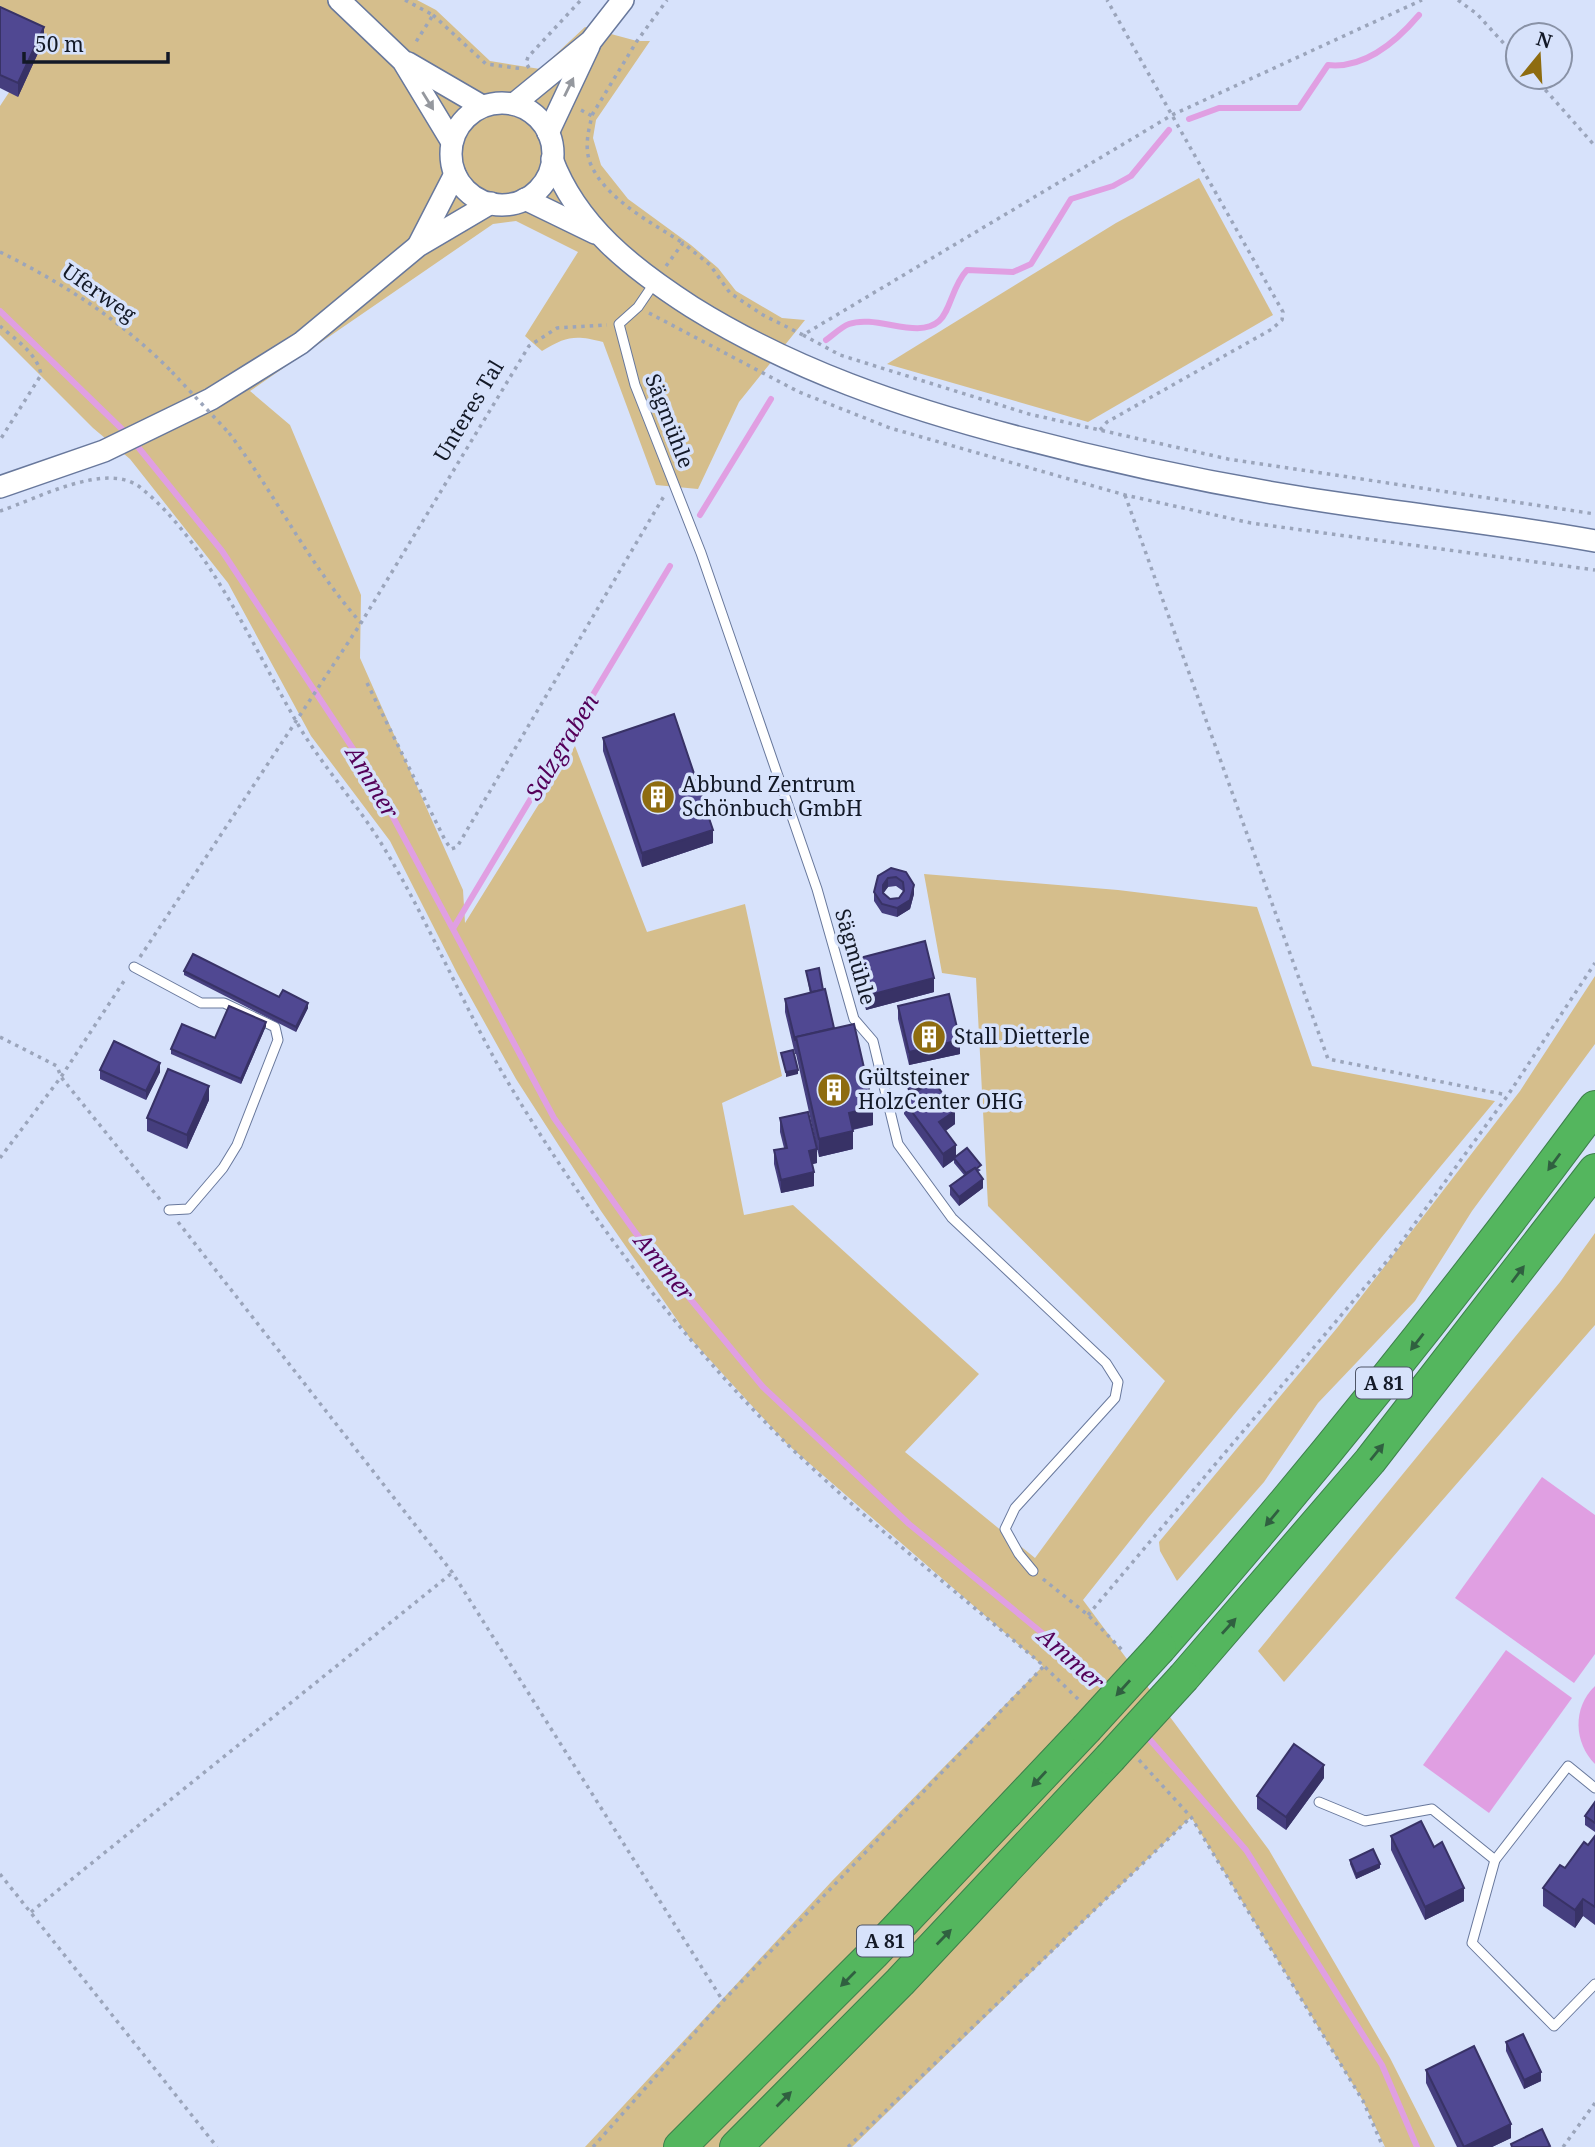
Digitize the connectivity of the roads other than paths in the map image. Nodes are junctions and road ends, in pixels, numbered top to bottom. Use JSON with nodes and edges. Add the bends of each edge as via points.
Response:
{"nodes":[{"id":1,"x":339,"y":0,"type":"edge"},
{"id":2,"x":623,"y":0,"type":"edge"},
{"id":3,"x":591,"y":41,"type":"junction"},
{"id":4,"x":403,"y":61,"type":"junction"},
{"id":5,"x":514,"y":104,"type":"junction"},
{"id":6,"x":482,"y":106,"type":"junction"},
{"id":7,"x":548,"y":134,"type":"junction"},
{"id":8,"x":452,"y":142,"type":"junction"},
{"id":9,"x":552,"y":159,"type":"junction"},
{"id":10,"x":455,"y":174,"type":"junction"},
{"id":11,"x":525,"y":199,"type":"junction"},
{"id":12,"x":491,"y":203,"type":"junction"},
{"id":13,"x":598,"y":235,"type":"junction"},
{"id":14,"x":418,"y":246,"type":"junction"},
{"id":15,"x":654,"y":282,"type":"junction"},
{"id":16,"x":0,"y":486,"type":"edge"},
{"id":17,"x":1595,"y":541,"type":"edge"},
{"id":18,"x":134,"y":967,"type":"road end"},
{"id":19,"x":1595,"y":1107,"type":"edge"},
{"id":20,"x":1595,"y":1170,"type":"edge"},
{"id":21,"x":169,"y":1210,"type":"road end"},
{"id":22,"x":1033,"y":1571,"type":"road end"},
{"id":23,"x":1595,"y":1788,"type":"edge"},
{"id":24,"x":1319,"y":1802,"type":"dead end"},
{"id":25,"x":1495,"y":1860,"type":"junction"},
{"id":26,"x":1595,"y":1984,"type":"edge"},
{"id":27,"x":680,"y":2147,"type":"edge"},
{"id":28,"x":736,"y":2147,"type":"edge"}],
"edges":[{"from":1,"to":4,"type":"street"},
{"from":2,"to":3,"type":"street"},
{"from":3,"to":5,"type":"street"},
{"from":7,"to":3,"type":"street","one_way":true},
{"from":4,"to":6,"type":"street"},
{"from":4,"to":8,"type":"street","one_way":true},
{"from":5,"to":6,"type":"street"},
{"from":5,"to":7,"type":"street","via":[[538,118]]},
{"from":6,"to":8,"type":"street","via":[[460,124]]},
{"from":7,"to":9,"type":"street"},
{"from":8,"to":10,"type":"street"},
{"from":9,"to":11,"type":"street","via":[[543,183]]},
{"from":9,"to":13,"type":"street"},
{"from":10,"to":12,"type":"street","via":[[473,195]]},
{"from":10,"to":14,"type":"street"},
{"from":11,"to":12,"type":"street"},
{"from":11,"to":13,"type":"street"},
{"from":12,"to":14,"type":"street"},
{"from":13,"to":15,"type":"street"},
{"from":14,"to":16,"type":"street","via":[[301,343],[174,419],[104,451]]},
{"from":15,"to":17,"type":"street","via":[[763,348],[880,398],[947,419],[1200,480]]},
{"from":15,"to":22,"type":"lane","name":"Sägmühle","via":[[620,324],[635,385],[701,553],[817,889],[854,1019],[873,1041],[898,1144],[952,1218],[1106,1363],[1118,1382],[1115,1398],[1014,1508],[1005,1529]]},
{"from":18,"to":21,"type":"lane","via":[[201,1003],[224,1003],[275,1027],[278,1040],[237,1145],[223,1168],[188,1209]]},
{"from":19,"to":27,"type":"highway","number":"A 81","one_way":true,"bridge":true,"via":[[1410,1351],[1160,1647],[1083,1716],[873,1954]]},
{"from":28,"to":20,"type":"highway","number":"A 81","one_way":true,"bridge":true,"via":[[1123,1757],[1184,1677],[1370,1461]]},
{"from":23,"to":25,"type":"lane","via":[[1568,1766]]},
{"from":24,"to":25,"type":"lane","via":[[1365,1821],[1432,1809]]},
{"from":25,"to":26,"type":"lane","via":[[1472,1942],[1554,2026]]}]}
